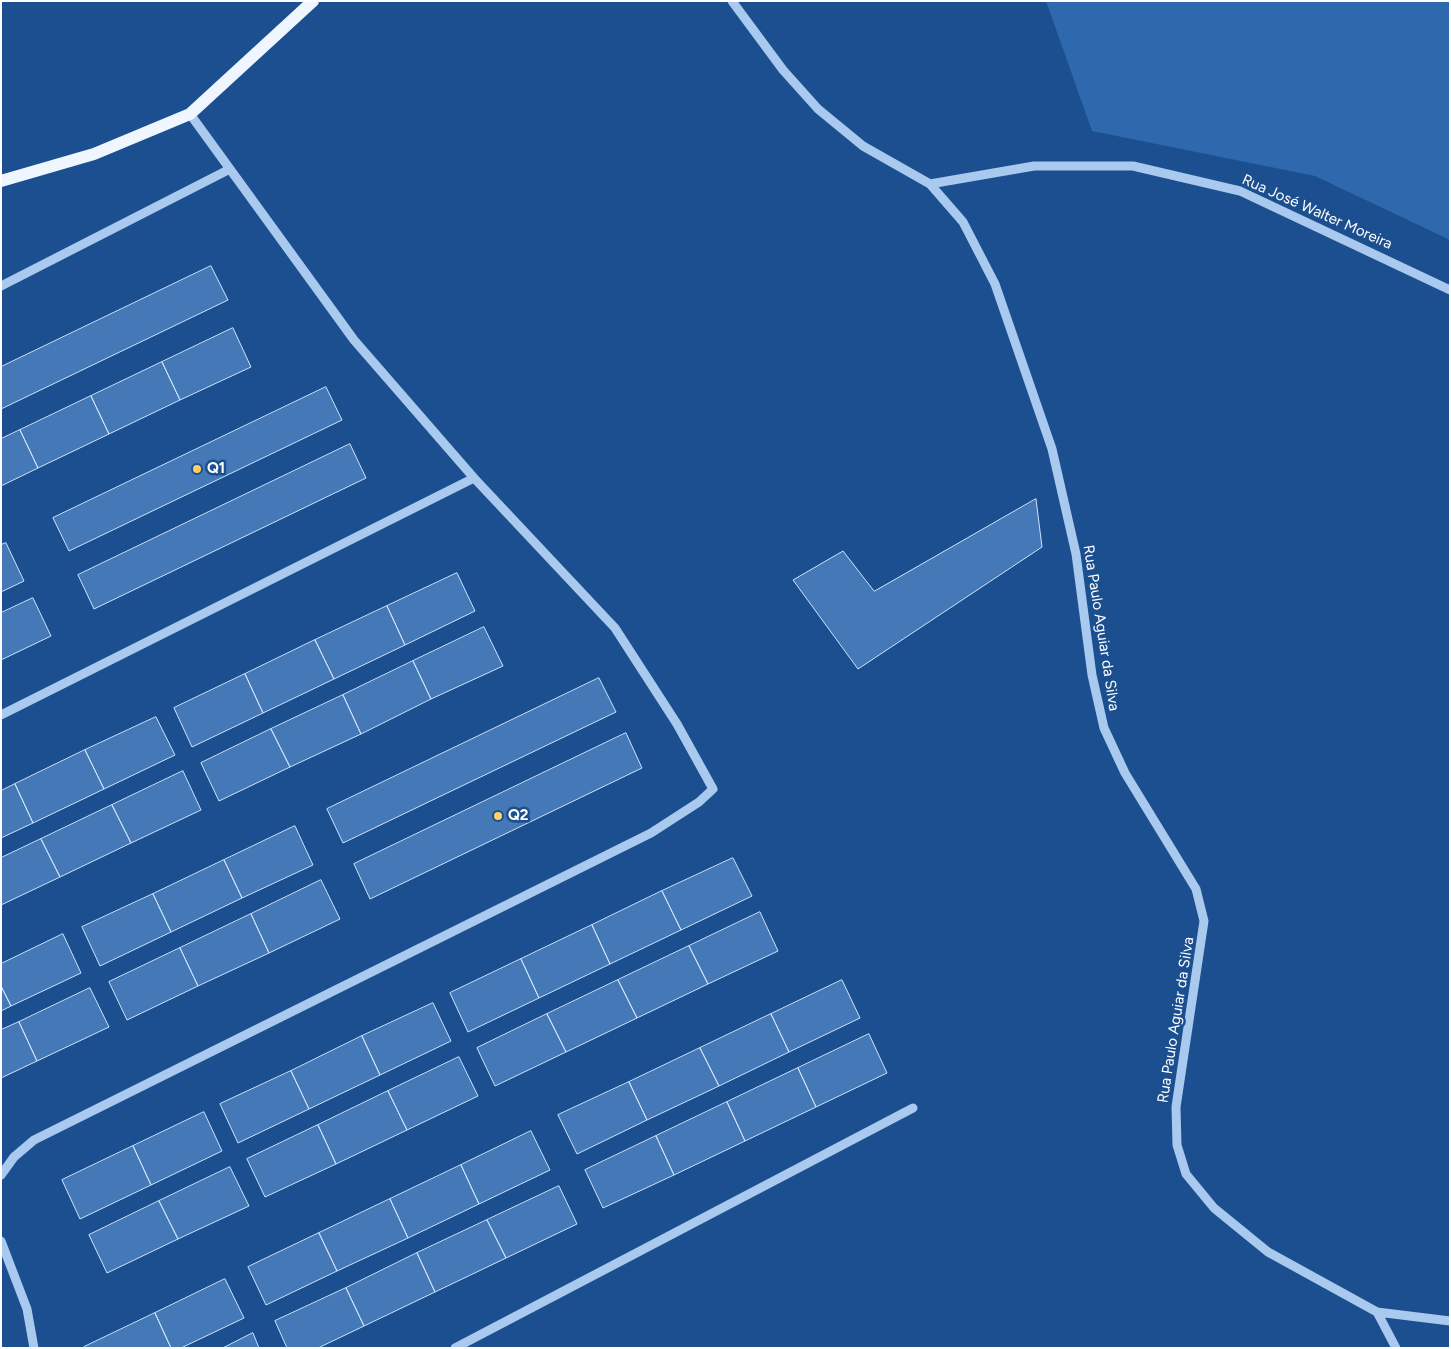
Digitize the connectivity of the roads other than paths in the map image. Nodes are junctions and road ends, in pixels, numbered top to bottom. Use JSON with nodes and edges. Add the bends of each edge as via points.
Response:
{"nodes":[{"id":1,"x":313,"y":1,"type":"edge"},
{"id":2,"x":732,"y":1,"type":"edge"},
{"id":3,"x":190,"y":114,"type":"junction"},
{"id":4,"x":228,"y":170,"type":"junction"},
{"id":5,"x":1,"y":181,"type":"edge"},
{"id":6,"x":930,"y":184,"type":"junction"},
{"id":7,"x":1,"y":286,"type":"edge"},
{"id":8,"x":1450,"y":290,"type":"edge"},
{"id":9,"x":474,"y":478,"type":"junction"},
{"id":10,"x":1,"y":715,"type":"edge"},
{"id":11,"x":913,"y":1108,"type":"dead end"},
{"id":12,"x":1,"y":1175,"type":"edge"},
{"id":13,"x":1,"y":1241,"type":"edge"},
{"id":14,"x":1376,"y":1312,"type":"junction"},
{"id":15,"x":1450,"y":1321,"type":"edge"},
{"id":16,"x":34,"y":1348,"type":"edge"},
{"id":17,"x":455,"y":1348,"type":"edge"},
{"id":18,"x":1396,"y":1348,"type":"edge"}],
"edges":[{"from":1,"to":3,"type":"main road"},
{"from":2,"to":6,"type":"street","name":"Rua Paulo Aguiar da Silva","via":[[783,70],[818,109],[863,146]]},
{"from":3,"to":4,"type":"street"},
{"from":3,"to":5,"type":"main road","via":[[94,154]]},
{"from":4,"to":7,"type":"street"},
{"from":4,"to":9,"type":"street","via":[[354,340]]},
{"from":6,"to":8,"type":"street","name":"Rua José Walter Moreira","via":[[1034,166],[1133,166],[1240,191]]},
{"from":6,"to":14,"type":"street","name":"Rua Paulo Aguiar da Silva","via":[[963,222],[995,284],[1052,449],[1076,554],[1092,675],[1104,728],[1125,773],[1196,889],[1204,921],[1176,1107],[1177,1146],[1186,1174],[1214,1208],[1268,1252]]},
{"from":9,"to":10,"type":"street"},
{"from":9,"to":12,"type":"street","via":[[615,628],[677,724],[713,789],[651,833],[34,1140],[14,1157]]},
{"from":11,"to":17,"type":"street"},
{"from":13,"to":16,"type":"street","via":[[27,1309]]},
{"from":14,"to":15,"type":"street"},
{"from":14,"to":18,"type":"street"}]}
